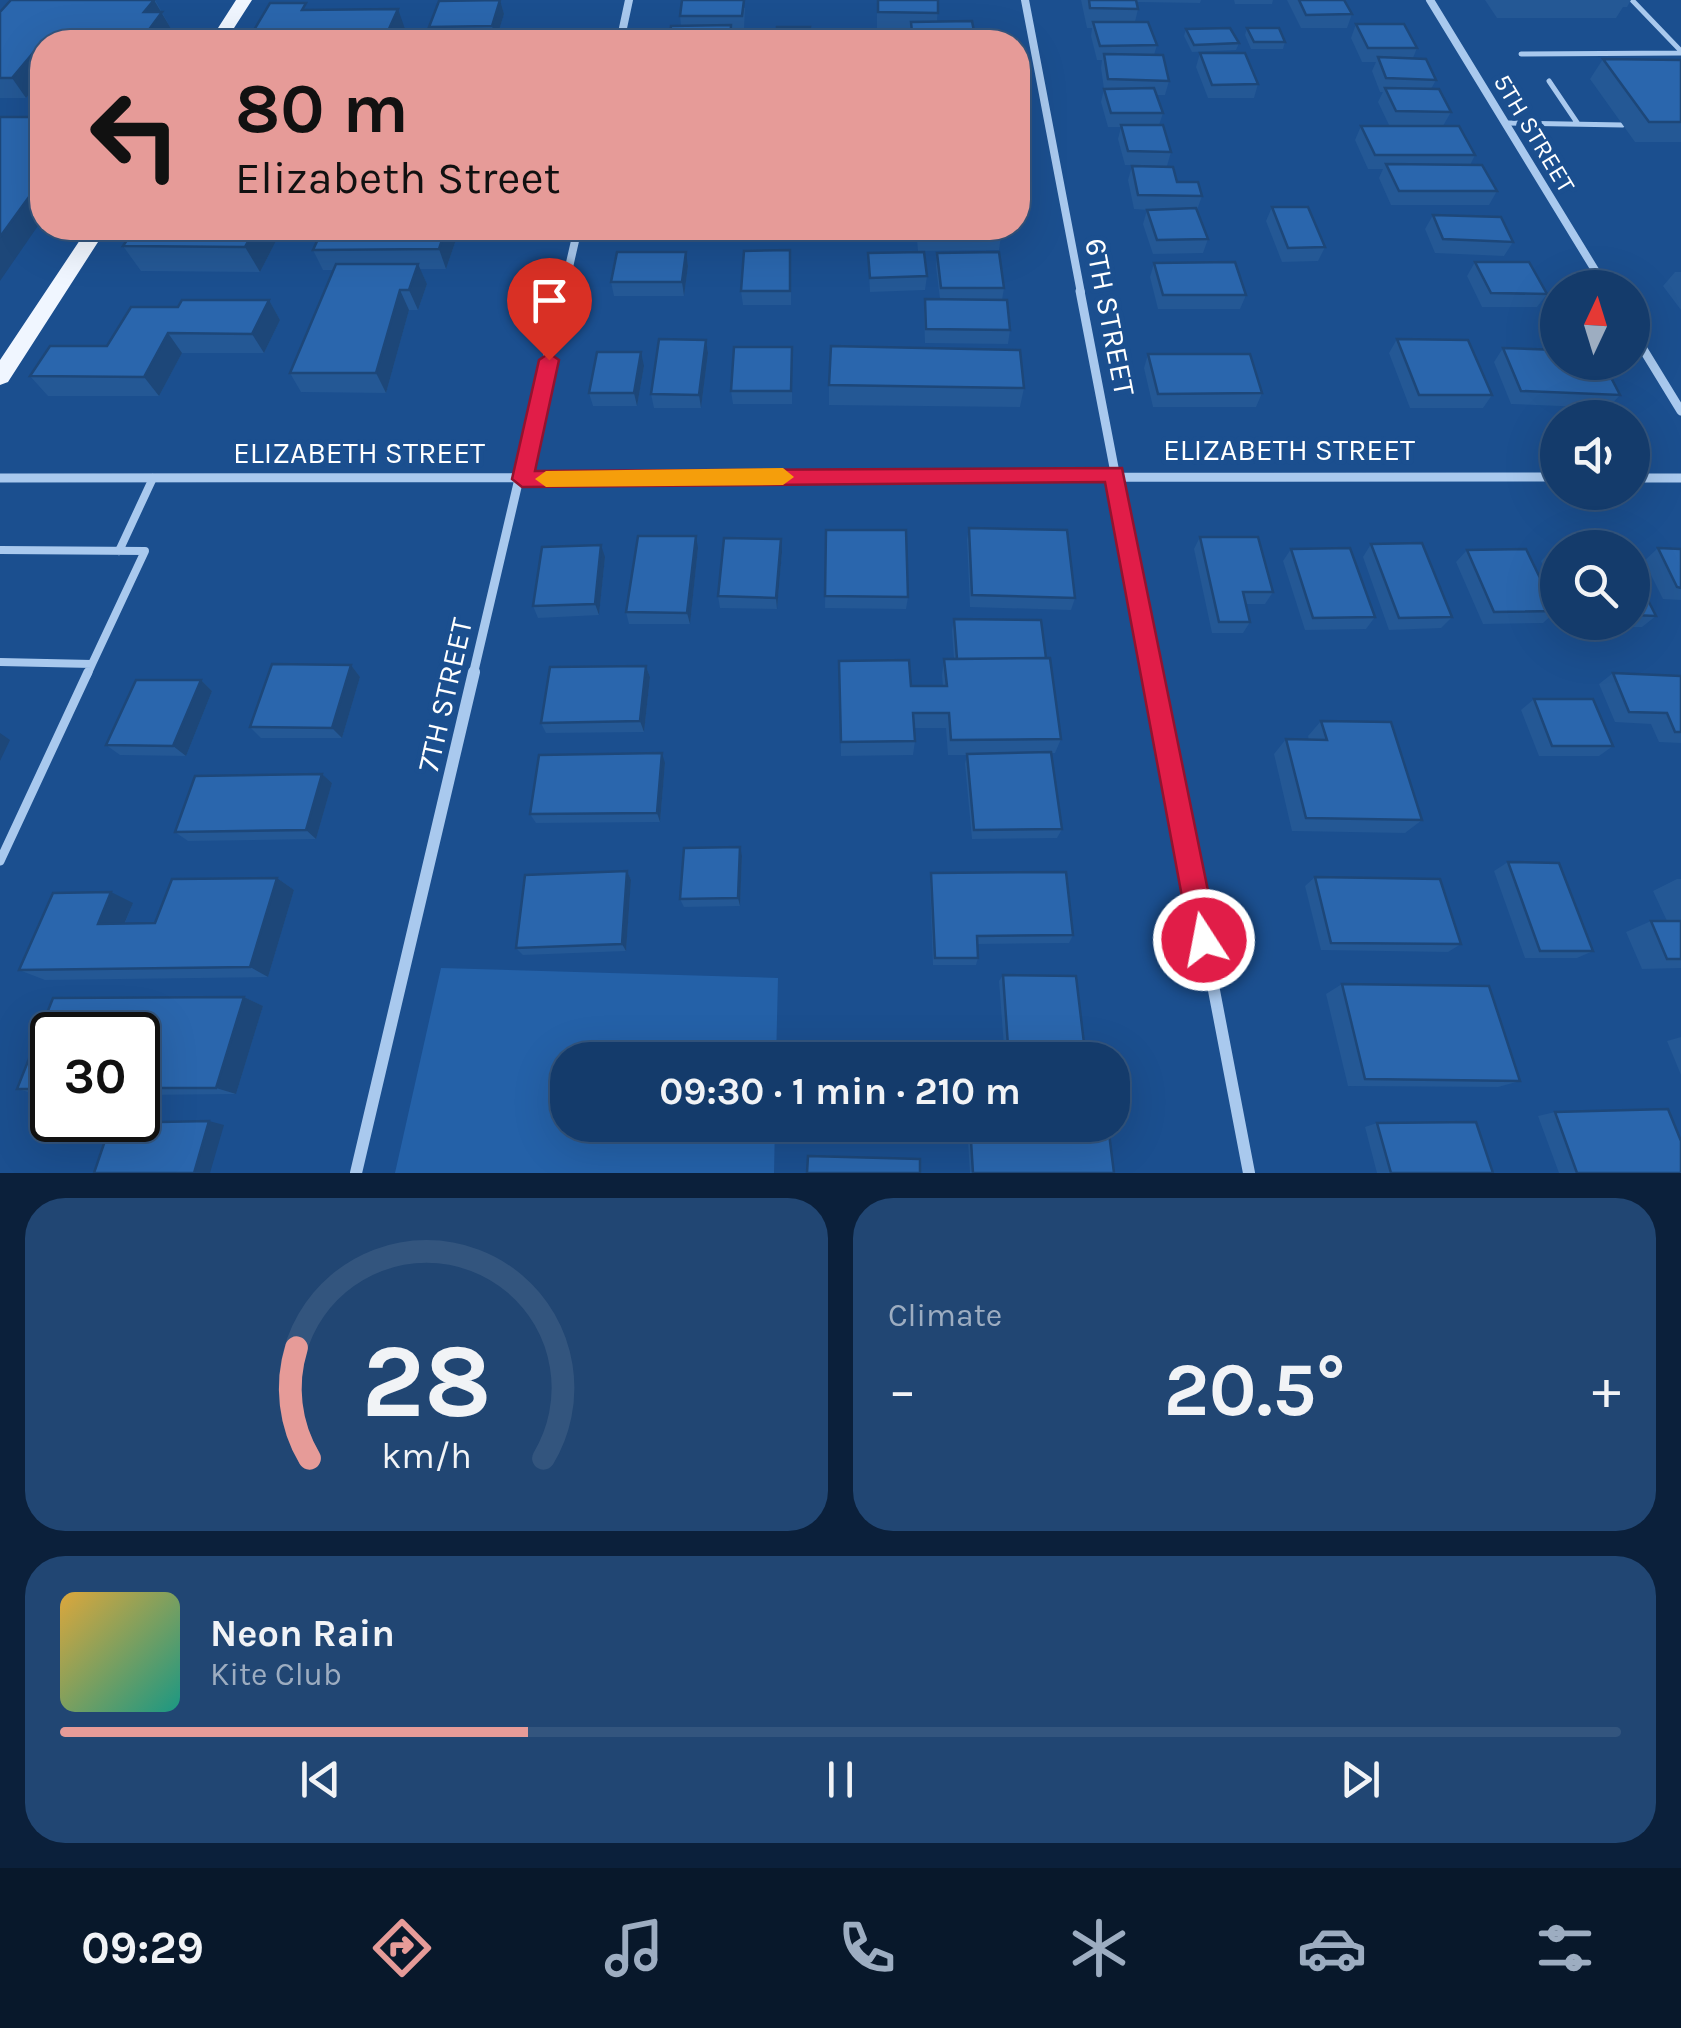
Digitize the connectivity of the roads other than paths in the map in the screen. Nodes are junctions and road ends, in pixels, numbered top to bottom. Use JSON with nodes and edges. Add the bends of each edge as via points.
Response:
{"nodes":[{"id":1,"x":244,"y":0,"type":"edge"},
{"id":2,"x":629,"y":0,"type":"edge"},
{"id":3,"x":1025,"y":0,"type":"edge"},
{"id":4,"x":1430,"y":0,"type":"edge"},
{"id":5,"x":1632,"y":0,"type":"edge"},
{"id":6,"x":225,"y":30,"type":"edge"},
{"id":7,"x":623,"y":30,"type":"edge"},
{"id":8,"x":1681,"y":52,"type":"edge"},
{"id":9,"x":1521,"y":54,"type":"dead end"},
{"id":10,"x":1549,"y":80,"type":"dead end"},
{"id":11,"x":1506,"y":123,"type":"junction"},
{"id":12,"x":1578,"y":124,"type":"junction"},
{"id":13,"x":1623,"y":125,"type":"dead end"},
{"id":14,"x":89,"y":240,"type":"edge"},
{"id":15,"x":575,"y":240,"type":"edge"},
{"id":16,"x":1595,"y":270,"type":"edge"},
{"id":17,"x":1650,"y":360,"type":"edge"},
{"id":18,"x":0,"y":377,"type":"edge"},
{"id":19,"x":1681,"y":411,"type":"edge"},
{"id":20,"x":1114,"y":474,"type":"junction"},
{"id":21,"x":1540,"y":477,"type":"edge"},
{"id":22,"x":0,"y":478,"type":"edge"},
{"id":23,"x":153,"y":478,"type":"junction"},
{"id":24,"x":1650,"y":478,"type":"edge"},
{"id":25,"x":1681,"y":478,"type":"edge"},
{"id":26,"x":522,"y":479,"type":"junction"},
{"id":27,"x":0,"y":550,"type":"edge"},
{"id":28,"x":119,"y":551,"type":"junction"},
{"id":29,"x":0,"y":662,"type":"edge"},
{"id":30,"x":92,"y":664,"type":"junction"},
{"id":31,"x":0,"y":861,"type":"edge"},
{"id":32,"x":356,"y":1173,"type":"edge"},
{"id":33,"x":1249,"y":1173,"type":"edge"}],
"edges":[{"from":1,"to":6,"type":"main road"},
{"from":2,"to":7,"type":"street"},
{"from":3,"to":20,"type":"street","name":"6TH STREET"},
{"from":4,"to":11,"type":"street","name":"5TH STREET"},
{"from":5,"to":8,"type":"lane"},
{"from":8,"to":9,"type":"lane"},
{"from":10,"to":12,"type":"lane"},
{"from":11,"to":12,"type":"lane"},
{"from":11,"to":16,"type":"street","name":"5TH STREET"},
{"from":12,"to":13,"type":"lane"},
{"from":14,"to":18,"type":"main road"},
{"from":15,"to":26,"type":"street","name":"7TH STREET"},
{"from":17,"to":19,"type":"street"},
{"from":20,"to":21,"type":"street","name":"ELIZABETH STREET"},
{"from":20,"to":26,"type":"street","name":"ELIZABETH STREET"},
{"from":20,"to":33,"type":"street","name":"6TH STREET"},
{"from":22,"to":23,"type":"street","name":"ELIZABETH STREET"},
{"from":23,"to":26,"type":"street","name":"ELIZABETH STREET"},
{"from":23,"to":28,"type":"lane"},
{"from":24,"to":25,"type":"street"},
{"from":26,"to":32,"type":"street","name":"7TH STREET"},
{"from":27,"to":28,"type":"lane"},
{"from":28,"to":30,"type":"lane","via":[[144,551]]},
{"from":29,"to":30,"type":"lane"},
{"from":30,"to":31,"type":"lane"}]}
